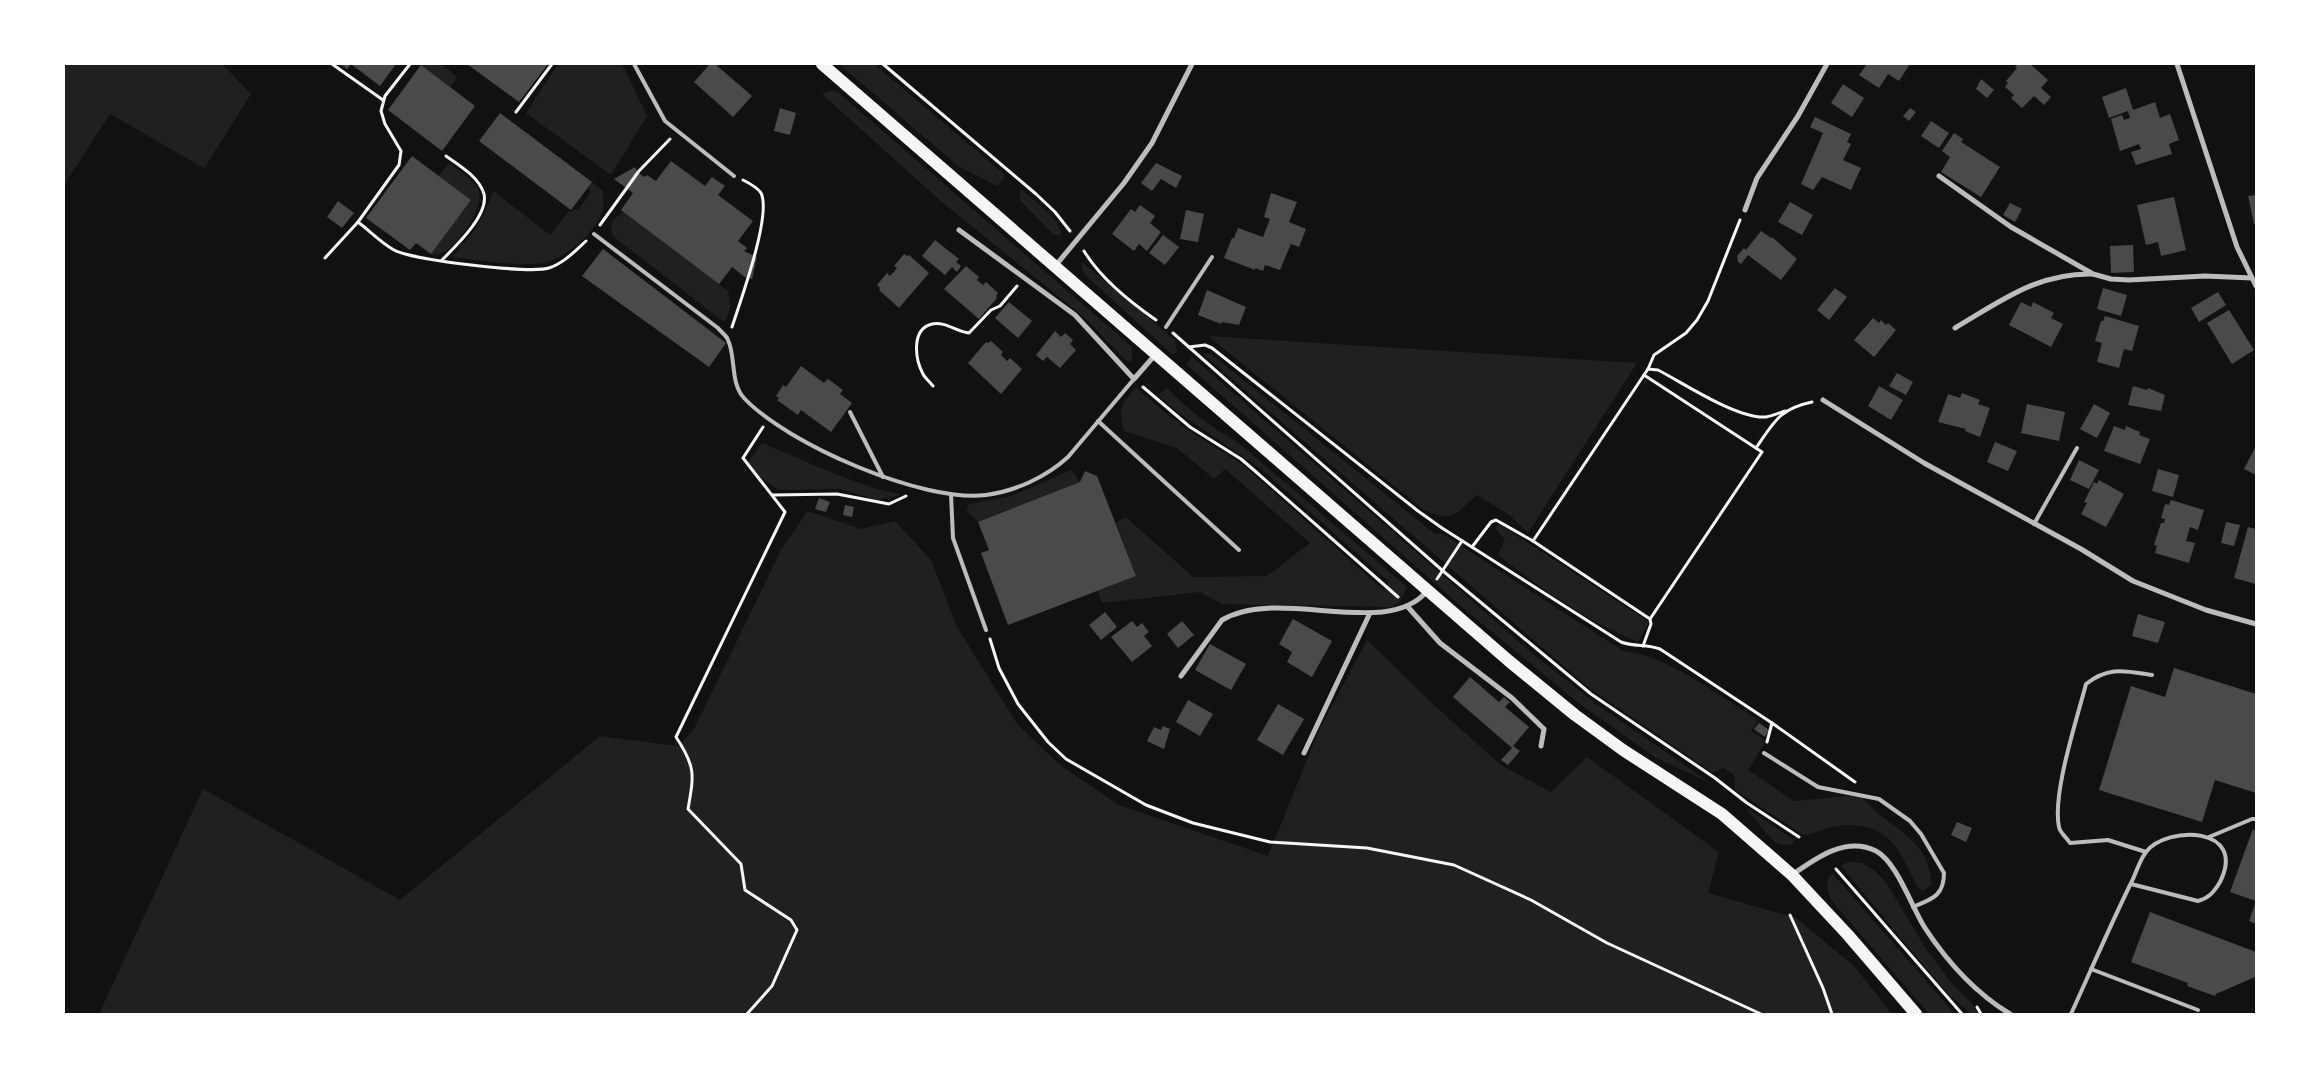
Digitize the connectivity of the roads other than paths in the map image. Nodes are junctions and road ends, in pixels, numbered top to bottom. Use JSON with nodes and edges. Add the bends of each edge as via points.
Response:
{"nodes":[{"id":1,"x":634,"y":64,"type":"edge"},
{"id":2,"x":822,"y":64,"type":"edge"},
{"id":3,"x":1192,"y":64,"type":"edge"},
{"id":4,"x":1827,"y":64,"type":"edge"},
{"id":5,"x":2177,"y":64,"type":"edge"},
{"id":6,"x":734,"y":176,"type":"road end"},
{"id":7,"x":1939,"y":176,"type":"dead end"},
{"id":8,"x":1745,"y":210,"type":"road end"},
{"id":9,"x":959,"y":230,"type":"dead end"},
{"id":10,"x":594,"y":234,"type":"road end"},
{"id":11,"x":1212,"y":257,"type":"dead end"},
{"id":12,"x":1056,"y":265,"type":"junction"},
{"id":13,"x":2093,"y":274,"type":"junction"},
{"id":14,"x":2252,"y":278,"type":"junction"},
{"id":15,"x":2256,"y":286,"type":"edge"},
{"id":16,"x":1166,"y":327,"type":"road end"},
{"id":17,"x":1955,"y":328,"type":"dead end"},
{"id":18,"x":1156,"y":355,"type":"junction"},
{"id":19,"x":1134,"y":379,"type":"junction"},
{"id":20,"x":1823,"y":400,"type":"road end"},
{"id":21,"x":850,"y":412,"type":"dead end"},
{"id":22,"x":1098,"y":421,"type":"junction"},
{"id":23,"x":2077,"y":448,"type":"dead end"},
{"id":24,"x":883,"y":477,"type":"junction"},
{"id":25,"x":951,"y":494,"type":"junction"},
{"id":26,"x":2034,"y":524,"type":"junction"},
{"id":27,"x":1239,"y":550,"type":"dead end"},
{"id":28,"x":1427,"y":591,"type":"junction"},
{"id":29,"x":1407,"y":606,"type":"junction"},
{"id":30,"x":1370,"y":613,"type":"junction"},
{"id":31,"x":2256,"y":624,"type":"edge"},
{"id":32,"x":986,"y":630,"type":"road end"},
{"id":33,"x":2152,"y":675,"type":"dead end"},
{"id":34,"x":1181,"y":676,"type":"dead end"},
{"id":35,"x":1541,"y":746,"type":"dead end"},
{"id":36,"x":1304,"y":753,"type":"dead end"},
{"id":37,"x":1764,"y":753,"type":"road end"},
{"id":38,"x":2256,"y":819,"type":"edge"},
{"id":39,"x":2209,"y":837,"type":"junction"},
{"id":40,"x":2146,"y":852,"type":"junction"},
{"id":41,"x":1792,"y":875,"type":"junction"},
{"id":42,"x":2131,"y":884,"type":"junction"},
{"id":43,"x":1913,"y":907,"type":"junction"},
{"id":44,"x":2091,"y":969,"type":"junction"},
{"id":45,"x":2198,"y":1010,"type":"dead end"},
{"id":46,"x":1916,"y":1014,"type":"edge"},
{"id":47,"x":2010,"y":1014,"type":"edge"},
{"id":48,"x":2072,"y":1014,"type":"edge"}],
"edges":[{"from":1,"to":6,"type":"lane","via":[[665,121]]},
{"from":2,"to":12,"type":"main road"},
{"from":3,"to":12,"type":"street","via":[[1152,143],[1124,183]]},
{"from":4,"to":8,"type":"street","via":[[1757,178]]},
{"from":5,"to":14,"type":"street","via":[[2237,247]]},
{"from":7,"to":13,"type":"street","via":[[2011,227]]},
{"from":9,"to":19,"type":"street","via":[[1075,315]]},
{"from":10,"to":24,"type":"lane","via":[[718,328],[728,340],[742,396],[768,420],[824,451]]},
{"from":11,"to":16,"type":"lane"},
{"from":12,"to":18,"type":"main road"},
{"from":13,"to":14,"type":"street","via":[[2111,279]]},
{"from":13,"to":17,"type":"street","via":[[2033,283]]},
{"from":14,"to":15,"type":"street"},
{"from":18,"to":19,"type":"street"},
{"from":18,"to":28,"type":"main road"},
{"from":19,"to":22,"type":"lane"},
{"from":20,"to":26,"type":"street","via":[[1924,463]]},
{"from":21,"to":24,"type":"lane"},
{"from":22,"to":25,"type":"lane","via":[[1068,457],[1034,480],[985,495]]},
{"from":22,"to":27,"type":"lane"},
{"from":23,"to":26,"type":"lane"},
{"from":24,"to":25,"type":"lane"},
{"from":25,"to":32,"type":"lane","via":[[953,538]]},
{"from":26,"to":31,"type":"street","via":[[2133,581],[2206,610]]},
{"from":28,"to":29,"type":"street"},
{"from":28,"to":41,"type":"main road","via":[[1575,715],[1722,814]]},
{"from":29,"to":30,"type":"street"},
{"from":29,"to":35,"type":"street","via":[[1440,642],[1512,698],[1544,729]]},
{"from":30,"to":34,"type":"street","via":[[1275,608],[1232,614],[1222,620]]},
{"from":30,"to":36,"type":"street"},
{"from":33,"to":40,"type":"lane","via":[[2117,669],[2095,676],[2086,684],[2067,756],[2058,807],[2059,829],[2070,843],[2108,840]]},
{"from":37,"to":43,"type":"lane","via":[[1818,787],[1879,799],[1910,821],[1944,873],[1941,891]]},
{"from":38,"to":39,"type":"lane"},
{"from":39,"to":40,"type":"lane","via":[[2192,833],[2160,841]]},
{"from":39,"to":42,"type":"lane","via":[[2225,854],[2226,866],[2215,891],[2207,898],[2190,901]]},
{"from":40,"to":42,"type":"lane"},
{"from":41,"to":43,"type":"street","via":[[1832,850],[1865,847],[1877,851],[1891,865]]},
{"from":41,"to":46,"type":"main road"},
{"from":42,"to":44,"type":"lane"},
{"from":43,"to":47,"type":"street","via":[[1953,967],[1974,989]]},
{"from":44,"to":45,"type":"lane"},
{"from":44,"to":48,"type":"lane"}]}
